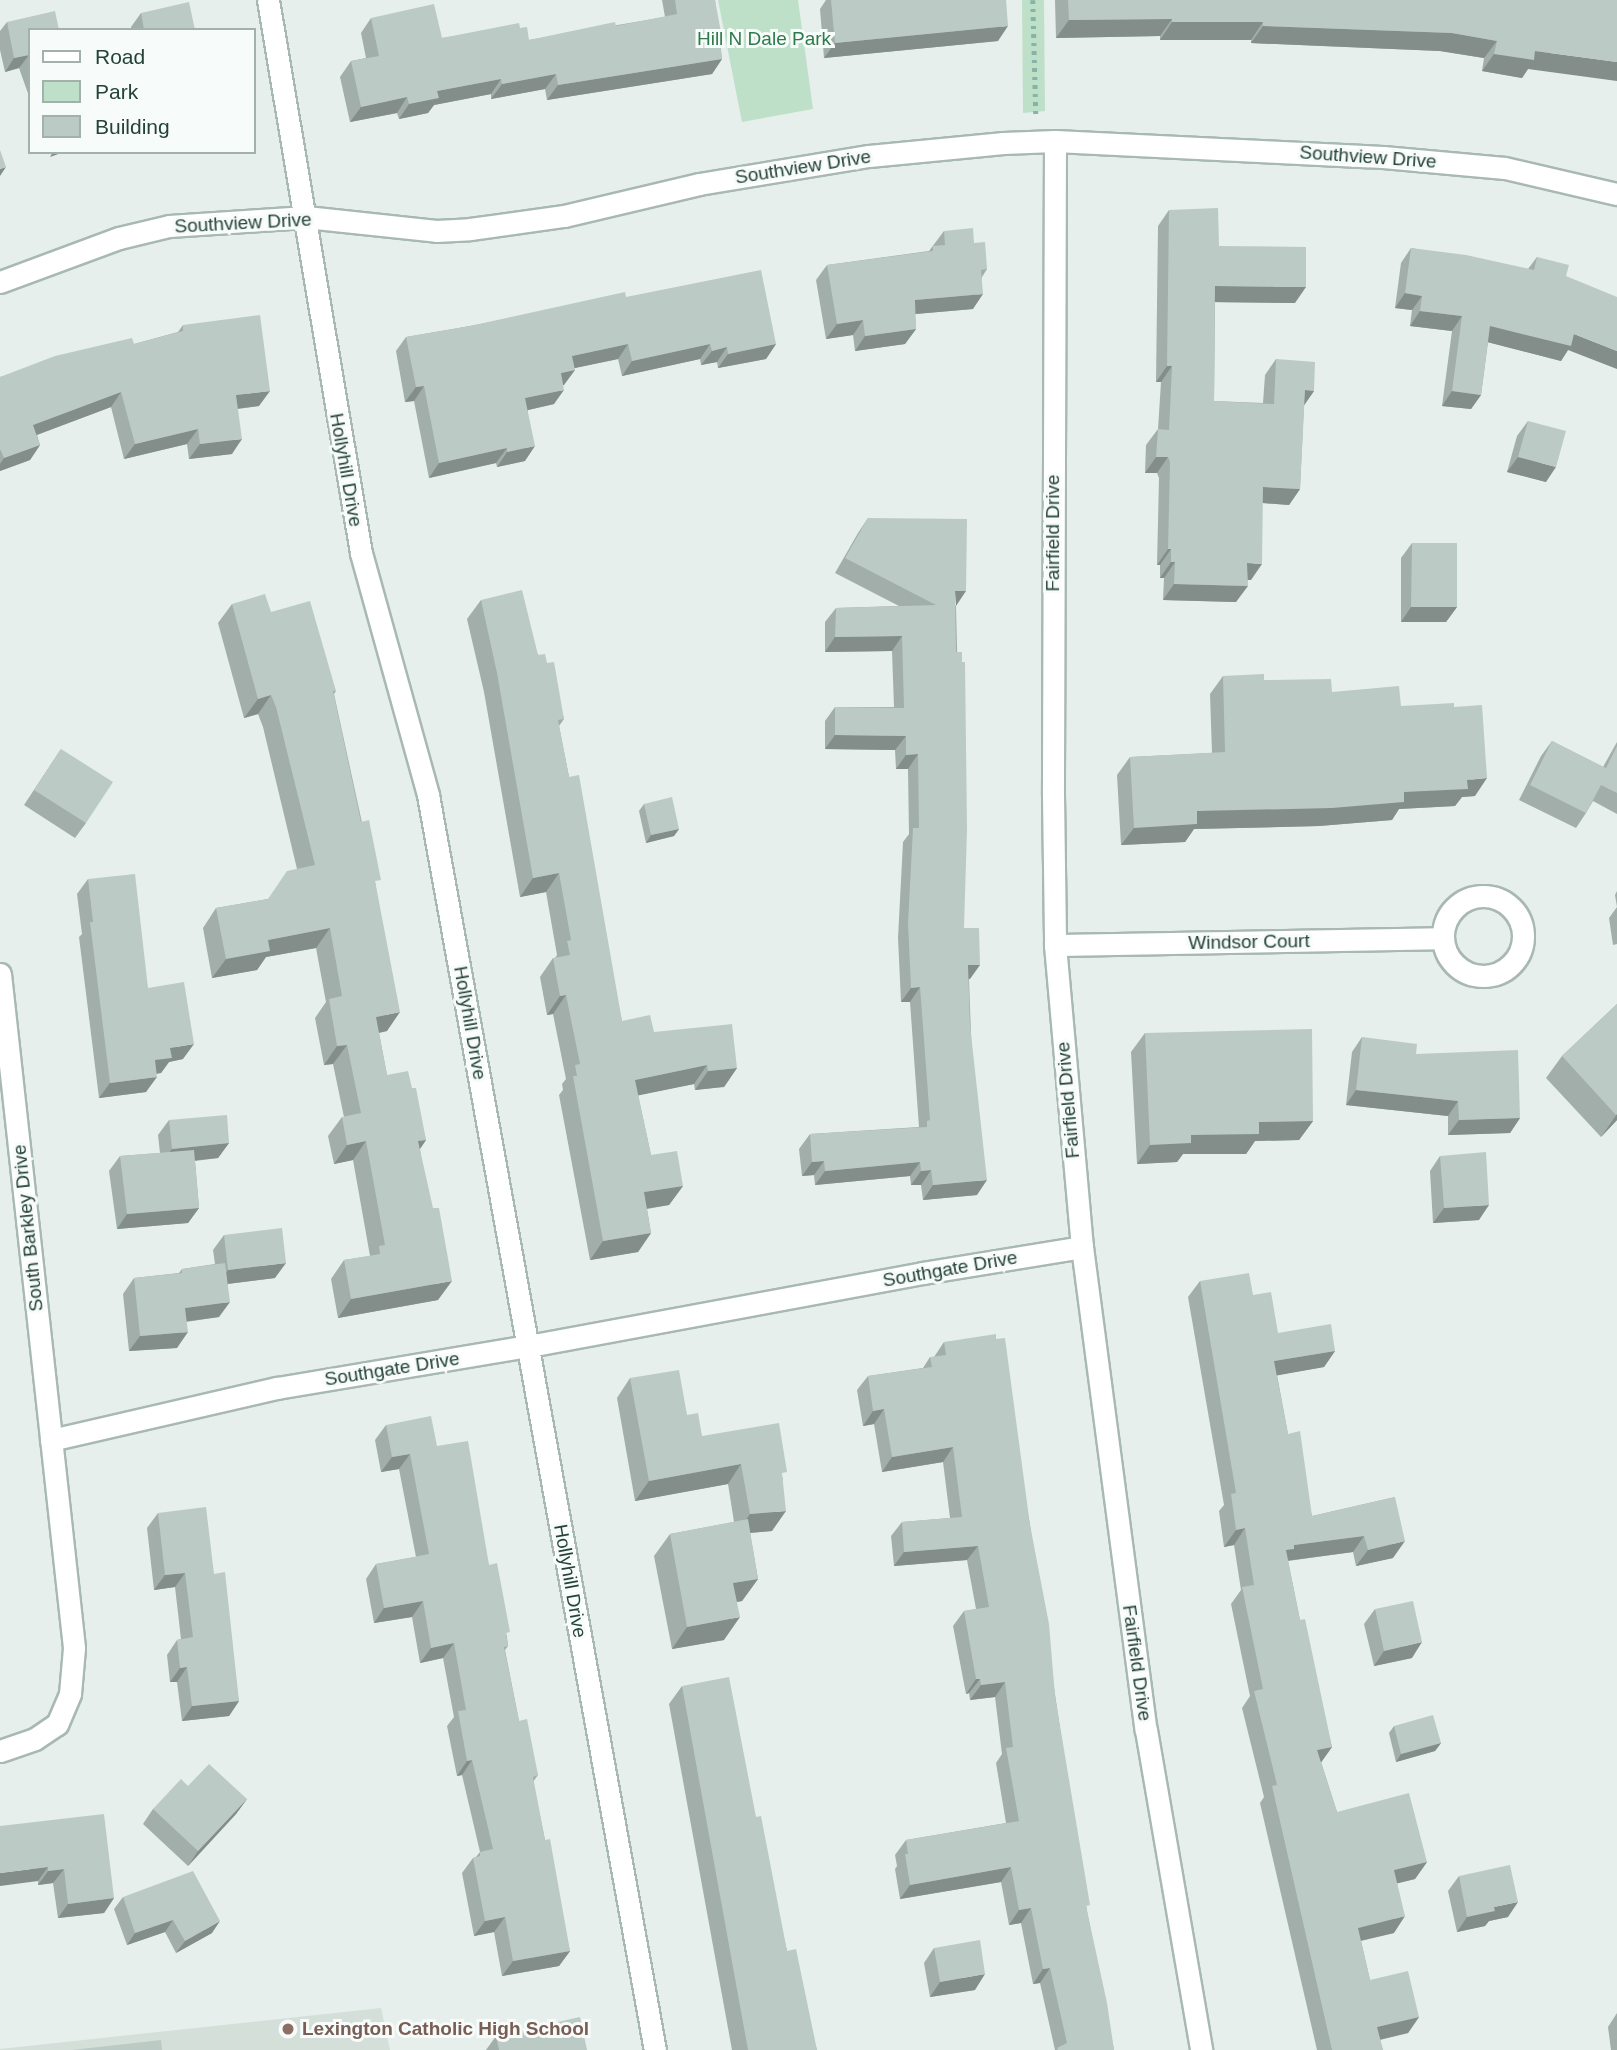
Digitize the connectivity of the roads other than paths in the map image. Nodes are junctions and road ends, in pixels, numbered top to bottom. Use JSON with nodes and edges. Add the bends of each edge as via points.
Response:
{"nodes":[{"id":1,"x":268,"y":0,"type":"edge"},
{"id":2,"x":1055,"y":141,"type":"junction"},
{"id":3,"x":1617,"y":194,"type":"edge"},
{"id":4,"x":306,"y":217,"type":"junction"},
{"id":5,"x":0,"y":282,"type":"edge"},
{"id":6,"x":1443,"y":938,"type":"dead end"},
{"id":7,"x":1055,"y":945,"type":"junction"},
{"id":8,"x":0,"y":974,"type":"edge"},
{"id":9,"x":1082,"y":1247,"type":"junction"},
{"id":10,"x":529,"y":1346,"type":"junction"},
{"id":11,"x":51,"y":1440,"type":"junction"},
{"id":12,"x":0,"y":1751,"type":"edge"},
{"id":13,"x":655,"y":2050,"type":"edge"},
{"id":14,"x":1201,"y":2050,"type":"edge"}],
"edges":[{"from":1,"to":4,"type":"street","name":"Hollyhill Drive"},
{"from":2,"to":3,"type":"street","name":"Southview Drive","via":[[1383,157],[1505,168]]},
{"from":2,"to":4,"type":"street","name":"Southview Drive","via":[[869,156],[699,184],[564,216],[470,229],[436,231]]},
{"from":2,"to":7,"type":"street","name":"Fairfield Drive"},
{"from":4,"to":5,"type":"street","name":"Southview Drive","via":[[169,226],[119,238]]},
{"from":4,"to":10,"type":"street","name":"Hollyhill Drive","via":[[361,553],[428,795]]},
{"from":6,"to":7,"type":"street","name":"Windsor Court"},
{"from":7,"to":9,"type":"street","name":"Fairfield Drive"},
{"from":8,"to":11,"type":"street","name":"South Barkley Drive"},
{"from":9,"to":10,"type":"street","name":"Southgate Drive"},
{"from":9,"to":14,"type":"street","name":"Fairfield Drive","via":[[1146,1730]]},
{"from":10,"to":11,"type":"street","name":"Southgate Drive","via":[[278,1388]]},
{"from":10,"to":13,"type":"street","name":"Hollyhill Drive"},
{"from":11,"to":12,"type":"street","via":[[74,1648],[70,1694],[57,1724],[35,1739]]}]}
